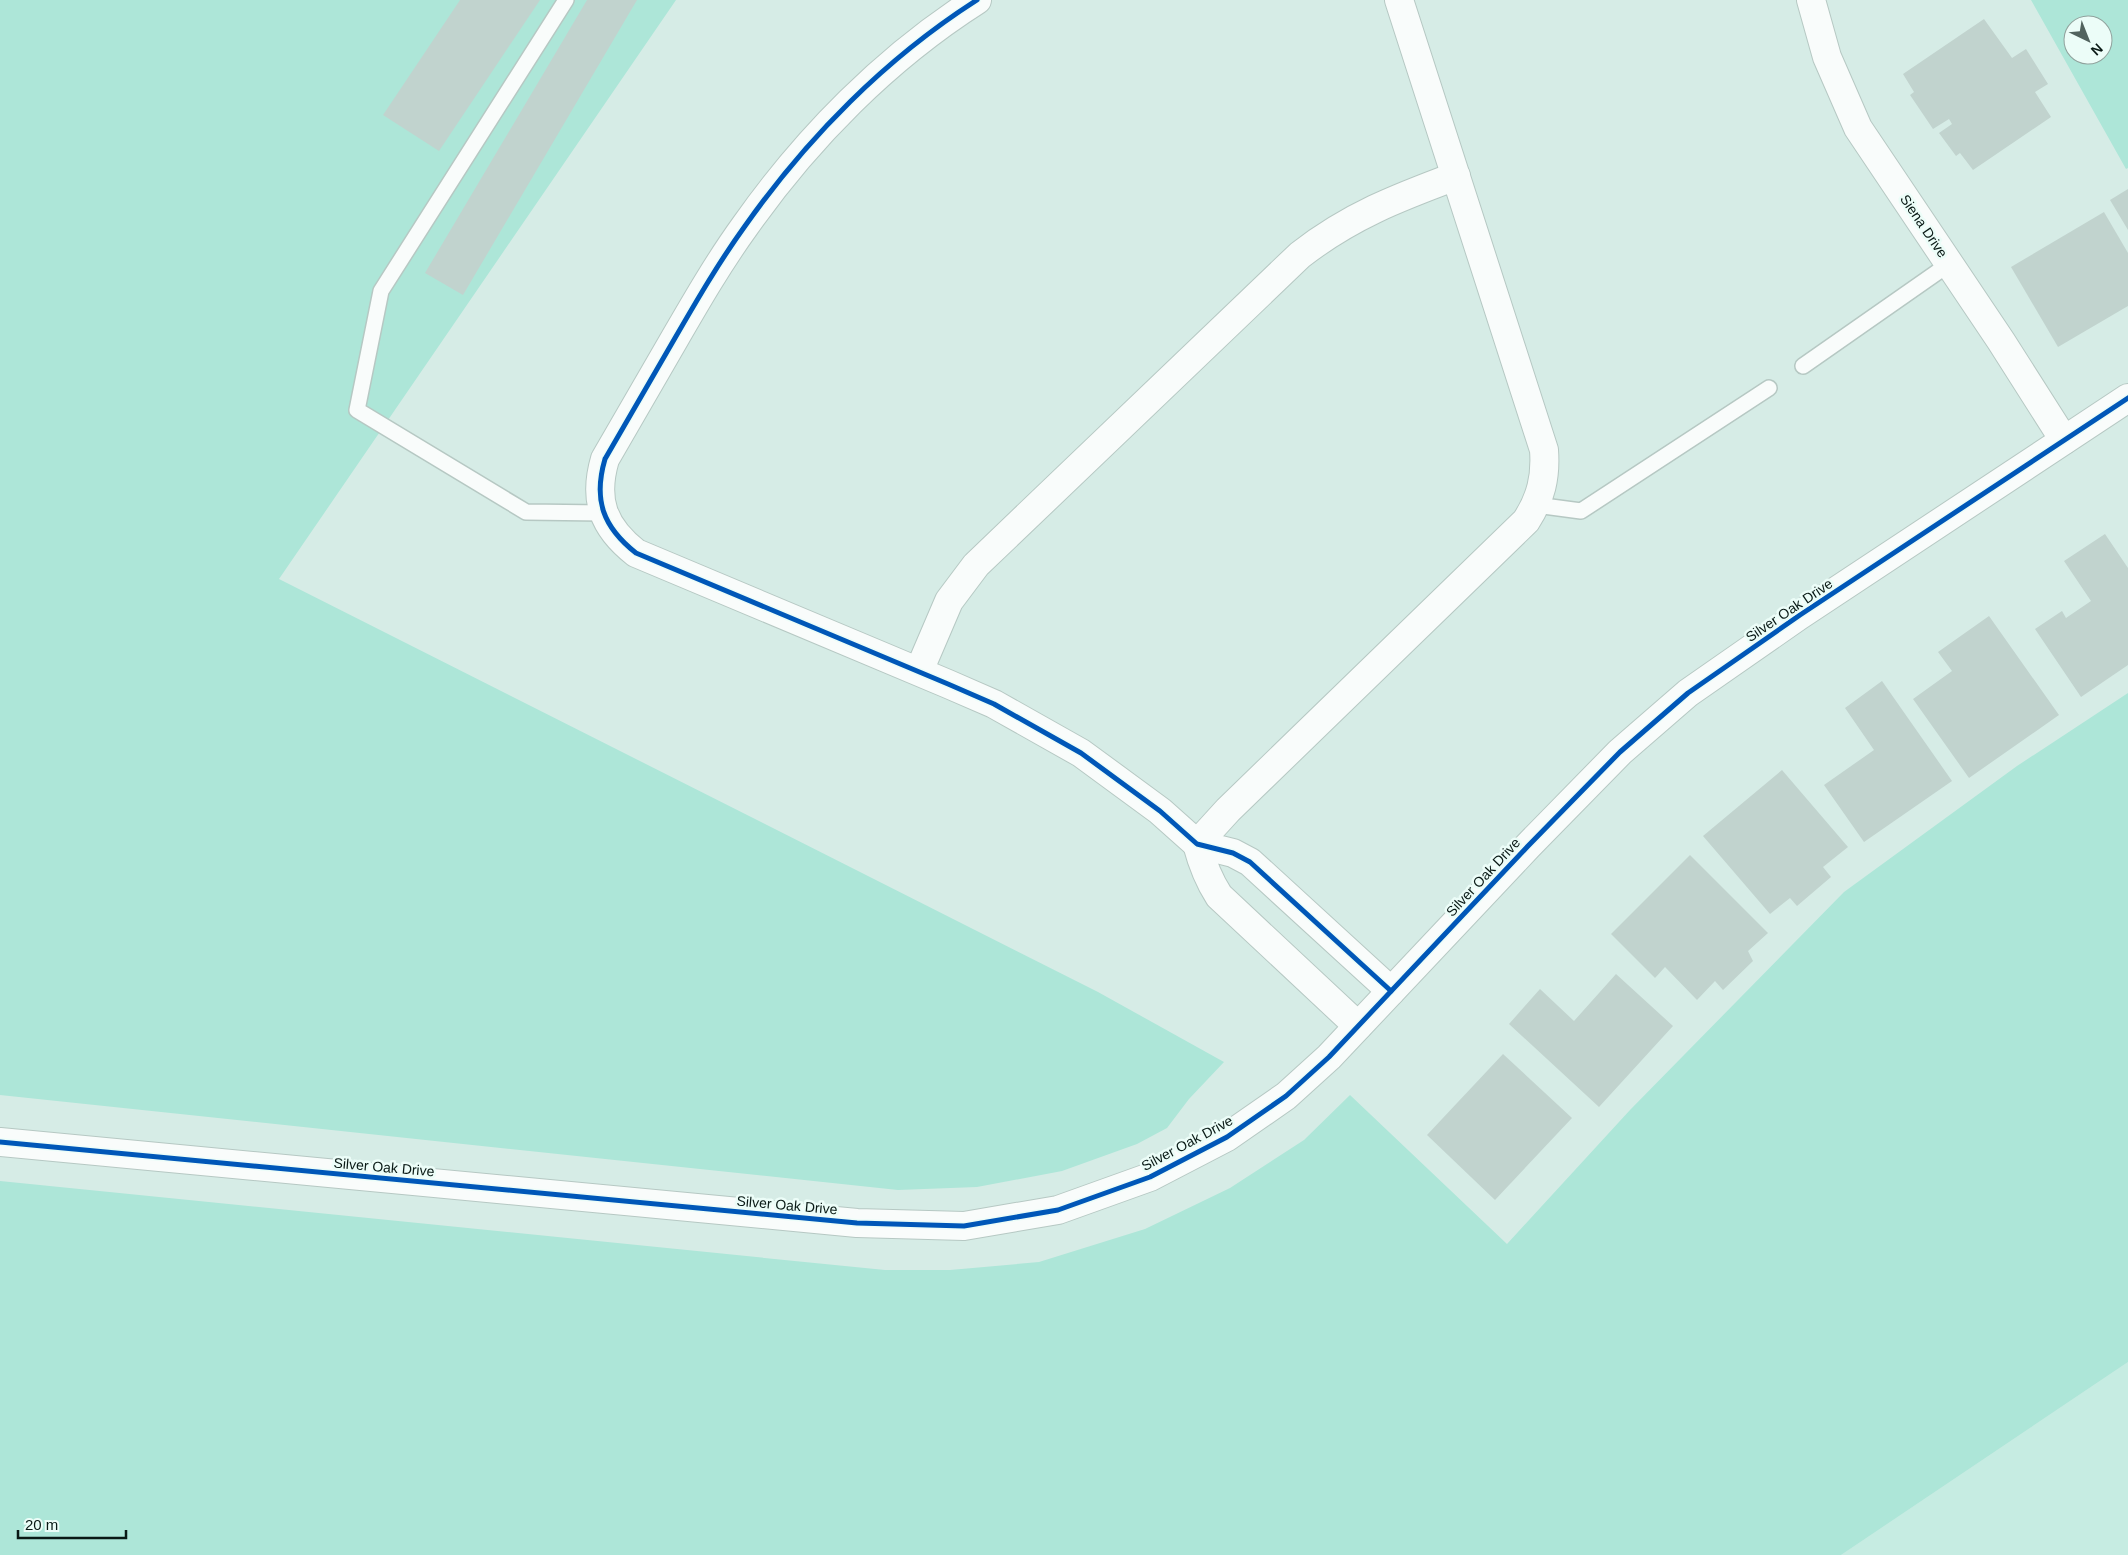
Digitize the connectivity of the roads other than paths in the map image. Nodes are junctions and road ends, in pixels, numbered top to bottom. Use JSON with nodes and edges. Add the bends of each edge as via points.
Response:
{"nodes":[{"id":1,"x":566,"y":0,"type":"edge"},
{"id":2,"x":977,"y":0,"type":"edge"},
{"id":3,"x":1399,"y":0,"type":"edge"},
{"id":4,"x":1811,"y":0,"type":"edge"},
{"id":5,"x":1456,"y":176,"type":"junction"},
{"id":6,"x":1949,"y":264,"type":"junction"},
{"id":7,"x":1803,"y":366,"type":"dead end"},
{"id":8,"x":1769,"y":388,"type":"dead end"},
{"id":9,"x":2128,"y":398,"type":"edge"},
{"id":10,"x":2064,"y":440,"type":"junction"},
{"id":11,"x":1536,"y":505,"type":"junction"},
{"id":12,"x":603,"y":513,"type":"junction"},
{"id":13,"x":919,"y":671,"type":"junction"},
{"id":14,"x":1197,"y":844,"type":"junction"},
{"id":15,"x":1391,"y":991,"type":"junction"},
{"id":16,"x":1358,"y":1026,"type":"junction"},
{"id":17,"x":0,"y":1142,"type":"edge"}],
"edges":[{"from":1,"to":12,"type":"lane","via":[[381,291],[357,410],[526,512]]},
{"from":2,"to":12,"type":"street","via":[[907,51],[860,93],[778,180],[744,226],[604,459],[599,495]]},
{"from":3,"to":5,"type":"street"},
{"from":4,"to":6,"type":"street","name":"Siena Drive","via":[[1827,57],[1858,128]]},
{"from":5,"to":11,"type":"street","via":[[1544,450],[1543,488]]},
{"from":5,"to":13,"type":"street","via":[[1369,210],[1346,222],[1300,255],[976,565],[949,602]]},
{"from":6,"to":7,"type":"lane"},
{"from":6,"to":10,"type":"street","name":"Siena Drive"},
{"from":8,"to":11,"type":"lane","via":[[1581,511]]},
{"from":9,"to":10,"type":"street","name":"Silver Oak Drive"},
{"from":10,"to":15,"type":"street","name":"Silver Oak Drive","via":[[1688,693],[1614,758]]},
{"from":11,"to":14,"type":"street","via":[[1526,521],[1228,810]]},
{"from":12,"to":13,"type":"street","via":[[611,529],[636,553]]},
{"from":13,"to":14,"type":"street","via":[[994,704],[1081,753],[1160,811]]},
{"from":14,"to":15,"type":"street","via":[[1215,847],[1250,862]]},
{"from":14,"to":16,"type":"street","via":[[1209,880],[1219,896]]},
{"from":15,"to":16,"type":"street","name":"Silver Oak Drive"},
{"from":16,"to":17,"type":"street","name":"Silver Oak Drive","via":[[1286,1096],[1227,1138],[1150,1177],[1058,1210],[964,1226],[857,1223]]}]}
